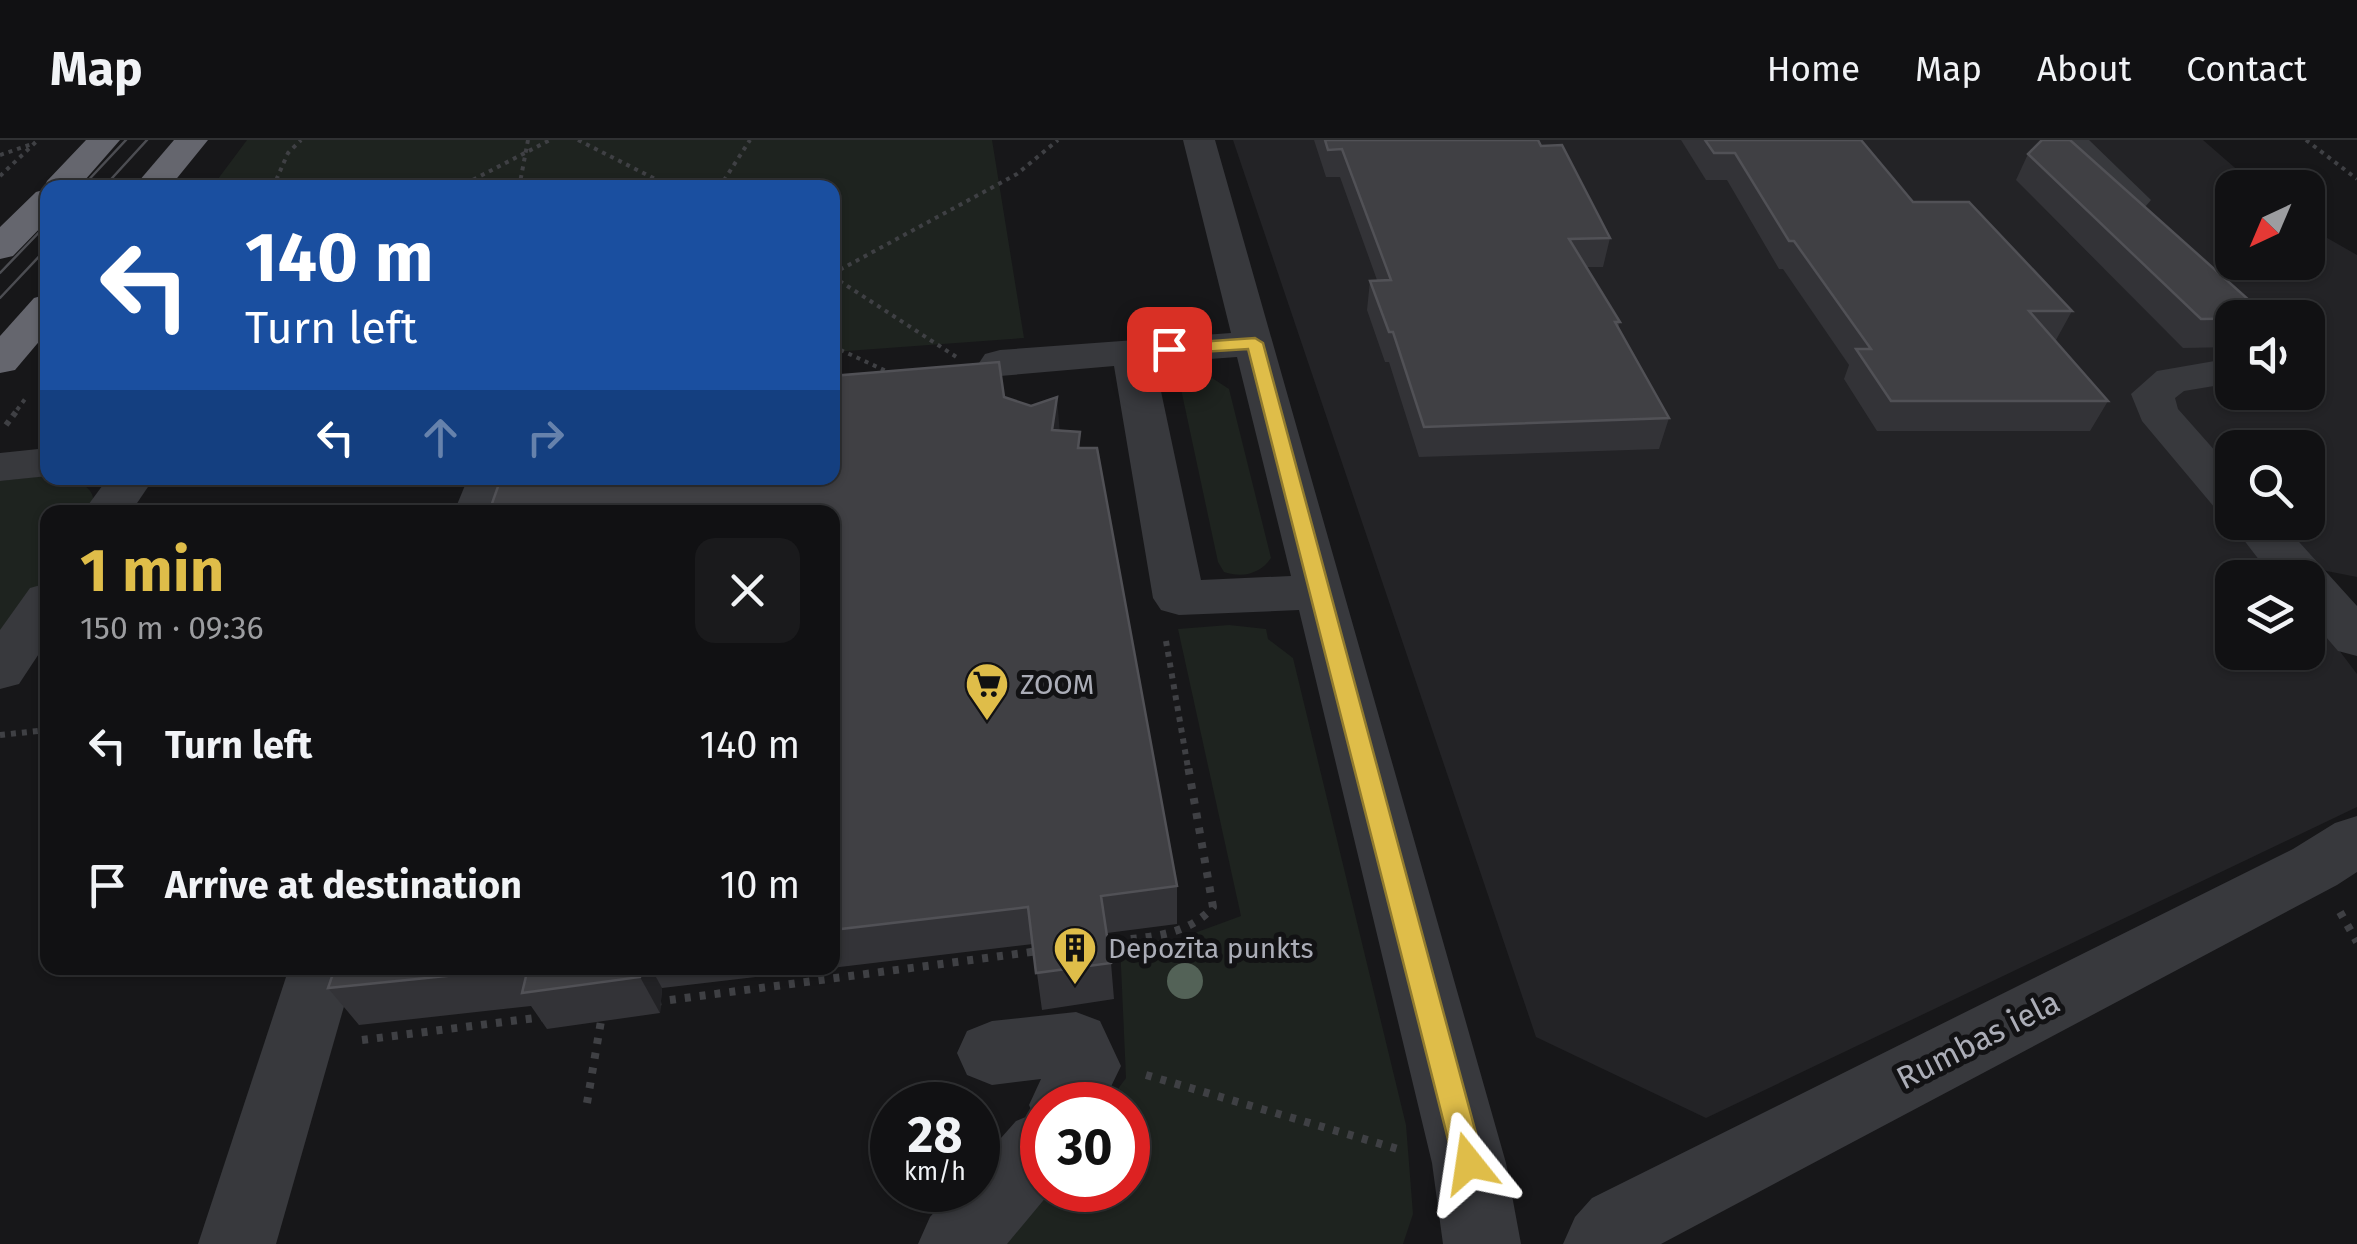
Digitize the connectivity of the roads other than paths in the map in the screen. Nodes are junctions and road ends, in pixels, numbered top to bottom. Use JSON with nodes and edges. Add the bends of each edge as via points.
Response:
{"nodes":[{"id":1,"x":104,"y":140,"type":"edge"},
{"id":2,"x":192,"y":140,"type":"edge"},
{"id":3,"x":1199,"y":140,"type":"edge"},
{"id":4,"x":2070,"y":140,"type":"edge"},
{"id":5,"x":66,"y":180,"type":"edge"},
{"id":6,"x":157,"y":180,"type":"edge"},
{"id":7,"x":40,"y":207,"type":"edge"},
{"id":8,"x":2153,"y":217,"type":"edge"},
{"id":9,"x":0,"y":248,"type":"edge"},
{"id":10,"x":40,"y":315,"type":"edge"},
{"id":11,"x":1255,"y":343,"type":"junction"},
{"id":12,"x":1132,"y":352,"type":"junction"},
{"id":13,"x":0,"y":361,"type":"edge"},
{"id":14,"x":1006,"y":370,"type":"road end"},
{"id":15,"x":2215,"y":374,"type":"edge"},
{"id":16,"x":1,"y":458,"type":"edge"},
{"id":17,"x":40,"y":461,"type":"edge"},
{"id":18,"x":2215,"y":479,"type":"edge"},
{"id":19,"x":2269,"y":540,"type":"edge"},
{"id":20,"x":2286,"y":560,"type":"edge"},
{"id":21,"x":1318,"y":592,"type":"junction"},
{"id":22,"x":2325,"y":603,"type":"edge"},
{"id":23,"x":40,"y":612,"type":"edge"},
{"id":24,"x":2357,"y":638,"type":"edge"},
{"id":25,"x":0,"y":670,"type":"edge"},
{"id":26,"x":2357,"y":840,"type":"edge"},
{"id":27,"x":320,"y":975,"type":"edge"},
{"id":28,"x":992,"y":1053,"type":"dead end"},
{"id":29,"x":1076,"y":1082,"type":"edge"},
{"id":30,"x":1020,"y":1172,"type":"edge"},
{"id":31,"x":237,"y":1244,"type":"edge"},
{"id":32,"x":958,"y":1244,"type":"edge"},
{"id":33,"x":1482,"y":1244,"type":"edge"},
{"id":34,"x":1602,"y":1244,"type":"edge"}],
"edges":[{"from":1,"to":5,"type":"highway"},
{"from":2,"to":6,"type":"highway"},
{"from":3,"to":11,"type":"street"},
{"from":4,"to":8,"type":"street"},
{"from":7,"to":9,"type":"highway"},
{"from":10,"to":13,"type":"highway"},
{"from":11,"to":12,"type":"street"},
{"from":11,"to":21,"type":"street"},
{"from":12,"to":14,"type":"street"},
{"from":12,"to":21,"type":"street","via":[[1180,598]]},
{"from":15,"to":18,"type":"street","via":[[2172,380],[2152,394],[2157,412]]},
{"from":16,"to":17,"type":"street"},
{"from":19,"to":20,"type":"street"},
{"from":21,"to":33,"type":"street","via":[[1469,1163]]},
{"from":22,"to":24,"type":"street"},
{"from":23,"to":25,"type":"street"},
{"from":26,"to":34,"type":"street","name":"Rumbas iela","via":[[1619,1225]]},
{"from":27,"to":31,"type":"street"},
{"from":28,"to":29,"type":"street","via":[[1076,1043]]},
{"from":30,"to":32,"type":"street"}]}
